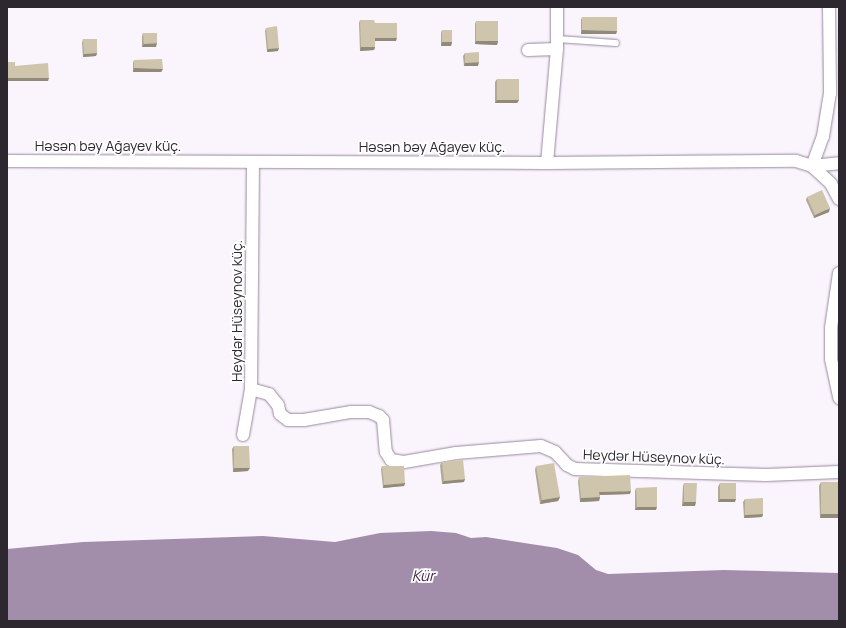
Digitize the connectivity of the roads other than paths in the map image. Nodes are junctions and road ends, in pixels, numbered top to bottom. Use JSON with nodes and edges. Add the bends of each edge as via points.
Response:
{"nodes":[{"id":1,"x":557,"y":7,"type":"edge"},
{"id":2,"x":828,"y":7,"type":"edge"},
{"id":3,"x":616,"y":43,"type":"dead end"},
{"id":4,"x":557,"y":44,"type":"junction"},
{"id":5,"x":528,"y":50,"type":"dead end"},
{"id":6,"x":7,"y":161,"type":"edge"},
{"id":7,"x":253,"y":162,"type":"junction"},
{"id":8,"x":547,"y":163,"type":"junction"},
{"id":9,"x":839,"y":163,"type":"edge"},
{"id":10,"x":812,"y":166,"type":"junction"},
{"id":11,"x":839,"y":199,"type":"edge"},
{"id":12,"x":839,"y":272,"type":"edge"},
{"id":13,"x":839,"y":276,"type":"edge"},
{"id":14,"x":251,"y":389,"type":"junction"},
{"id":15,"x":839,"y":398,"type":"edge"},
{"id":16,"x":243,"y":435,"type":"dead end"},
{"id":17,"x":839,"y":472,"type":"edge"}],
"edges":[{"from":1,"to":4,"type":"street"},
{"from":2,"to":10,"type":"street","via":[[830,93],[823,136]]},
{"from":3,"to":4,"type":"lane"},
{"from":4,"to":5,"type":"street"},
{"from":4,"to":8,"type":"street"},
{"from":6,"to":7,"type":"street","name":"Həsən bəy Ağayev küç."},
{"from":7,"to":8,"type":"street","name":"Həsən bəy Ağayev küç."},
{"from":7,"to":14,"type":"street","name":"Heydər Hüseynov küç."},
{"from":8,"to":10,"type":"street","name":"Həsən bəy Ağayev küç.","via":[[796,161]]},
{"from":9,"to":10,"type":"street"},
{"from":10,"to":11,"type":"street","name":"Həsən bəy Ağayev küç.","via":[[831,184]]},
{"from":12,"to":13,"type":"street"},
{"from":13,"to":15,"type":"street","via":[[831,336],[831,359]]},
{"from":14,"to":16,"type":"street"},
{"from":14,"to":17,"type":"street","name":"Heydər Hüseynov küç.","via":[[269,394],[278,405],[280,414],[288,420],[304,420],[351,412],[369,412],[379,416],[382,420],[386,452],[392,460],[404,462],[456,453],[541,446],[555,452],[567,466],[575,469],[766,475]]}]}
